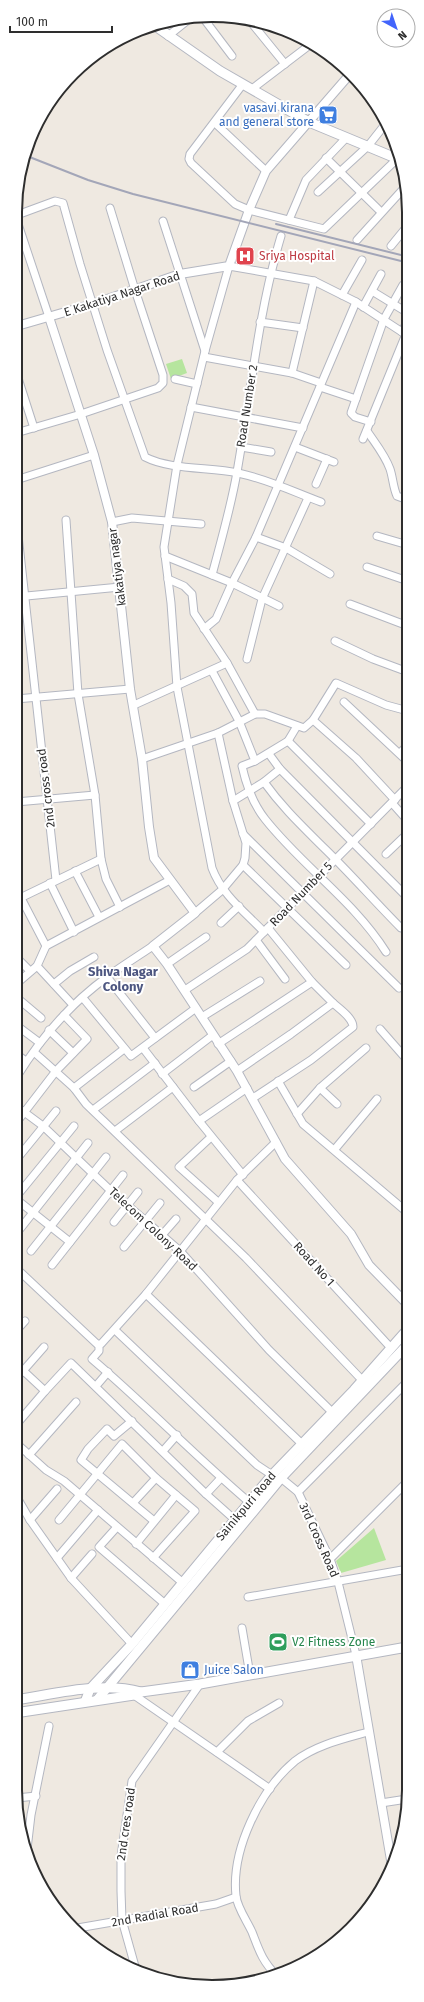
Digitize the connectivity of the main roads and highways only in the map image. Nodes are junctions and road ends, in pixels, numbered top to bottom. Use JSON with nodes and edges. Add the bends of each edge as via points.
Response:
{"nodes":[{"id":1,"x":159,"y":29,"type":"edge"},
{"id":2,"x":394,"y":156,"type":"edge"},
{"id":3,"x":402,"y":1336,"type":"edge"},
{"id":4,"x":402,"y":1350,"type":"edge"},
{"id":5,"x":402,"y":1648,"type":"edge"},
{"id":6,"x":119,"y":1673,"type":"junction"},
{"id":7,"x":106,"y":1688,"type":"junction"},
{"id":8,"x":90,"y":1689,"type":"junction"},
{"id":9,"x":136,"y":1692,"type":"junction"},
{"id":10,"x":22,"y":1699,"type":"edge"},
{"id":11,"x":97,"y":1700,"type":"junction"},
{"id":12,"x":85,"y":1702,"type":"junction"},
{"id":13,"x":22,"y":1712,"type":"edge"}],
"edges":[{"from":1,"to":2,"type":"main road","via":[[243,84],[309,122]]},
{"from":3,"to":8,"type":"main road","name":"Sainikpuri Road","via":[[272,1475],[132,1644]]},
{"from":4,"to":6,"type":"main road","name":"Sainikpuri Road","via":[[281,1478]]},
{"from":5,"to":9,"type":"main road","via":[[200,1684]]},
{"from":6,"to":7,"type":"main road","name":"Sainikpuri Road"},
{"from":6,"to":9,"type":"main road","via":[[120,1682]]},
{"from":7,"to":8,"type":"main road"},
{"from":7,"to":9,"type":"main road"},
{"from":7,"to":11,"type":"main road","name":"Sainikpuri Road"},
{"from":8,"to":10,"type":"main road"},
{"from":8,"to":12,"type":"main road"},
{"from":9,"to":11,"type":"main road"},
{"from":11,"to":12,"type":"main road"},
{"from":12,"to":13,"type":"main road"}]}
